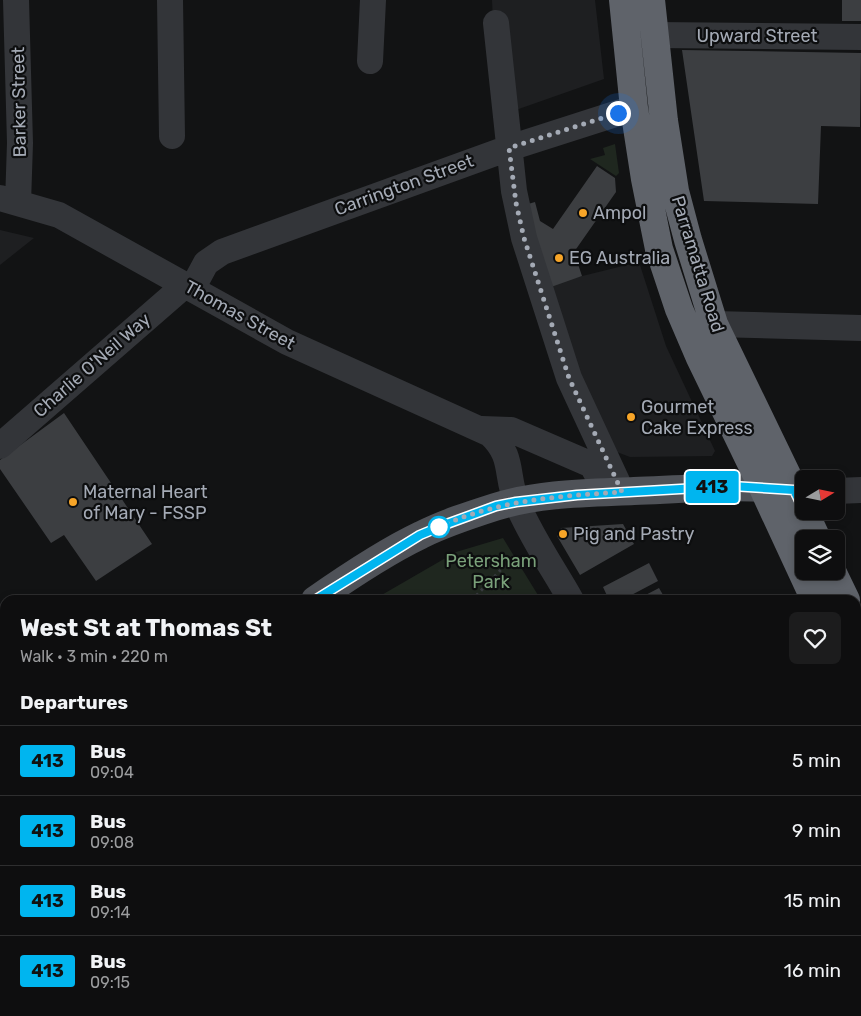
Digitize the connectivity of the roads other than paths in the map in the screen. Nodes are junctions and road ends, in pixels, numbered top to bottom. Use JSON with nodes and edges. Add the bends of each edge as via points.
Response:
{"nodes":[{"id":1,"x":16,"y":0,"type":"edge"},
{"id":2,"x":170,"y":0,"type":"edge"},
{"id":3,"x":373,"y":0,"type":"edge"},
{"id":4,"x":623,"y":0,"type":"edge"},
{"id":5,"x":651,"y":0,"type":"edge"},
{"id":6,"x":496,"y":23,"type":"dead end"},
{"id":7,"x":8,"y":27,"type":"edge"},
{"id":8,"x":654,"y":35,"type":"junction"},
{"id":9,"x":861,"y":37,"type":"edge"},
{"id":10,"x":370,"y":62,"type":"dead end"},
{"id":11,"x":634,"y":108,"type":"junction"},
{"id":12,"x":172,"y":136,"type":"dead end"},
{"id":13,"x":509,"y":148,"type":"junction"},
{"id":14,"x":9,"y":201,"type":"edge"},
{"id":15,"x":188,"y":287,"type":"junction"},
{"id":16,"x":714,"y":324,"type":"junction"},
{"id":17,"x":861,"y":328,"type":"edge"},
{"id":18,"x":482,"y":429,"type":"junction"},
{"id":19,"x":0,"y":446,"type":"edge"},
{"id":20,"x":861,"y":490,"type":"edge"},
{"id":21,"x":845,"y":491,"type":"edge"},
{"id":22,"x":615,"y":492,"type":"junction"},
{"id":23,"x":791,"y":496,"type":"edge"},
{"id":24,"x":516,"y":502,"type":"junction"},
{"id":25,"x":812,"y":530,"type":"edge"},
{"id":26,"x":836,"y":580,"type":"edge"},
{"id":27,"x":322,"y":595,"type":"edge"},
{"id":28,"x":568,"y":595,"type":"edge"},
{"id":29,"x":813,"y":595,"type":"edge"},
{"id":30,"x":844,"y":595,"type":"edge"}],
"edges":[{"from":1,"to":7,"type":"street","name":"Barker Street"},
{"from":2,"to":12,"type":"street"},
{"from":3,"to":10,"type":"street"},
{"from":4,"to":11,"type":"highway","name":"Parramatta Road"},
{"from":5,"to":8,"type":"highway","name":"Parramatta Road"},
{"from":6,"to":13,"type":"street"},
{"from":7,"to":14,"type":"street","name":"Barker Street","via":[[20,142]]},
{"from":8,"to":9,"type":"street","name":"Upward Street"},
{"from":8,"to":16,"type":"highway","name":"Parramatta Road","via":[[675,191]]},
{"from":11,"to":13,"type":"street","name":"Carrington Street"},
{"from":11,"to":23,"type":"highway","name":"Parramatta Road","via":[[660,249],[680,309],[700,358]]},
{"from":13,"to":15,"type":"street","name":"Carrington Street","via":[[222,252],[206,262]]},
{"from":13,"to":22,"type":"street","via":[[524,238],[569,378]]},
{"from":14,"to":15,"type":"street","name":"Thomas Street","via":[[59,215]]},
{"from":15,"to":18,"type":"street","name":"Thomas Street","via":[[287,342]]},
{"from":15,"to":19,"type":"street","name":"Charlie O'Neil Way"},
{"from":16,"to":17,"type":"street"},
{"from":16,"to":23,"type":"highway","name":"Parramatta Road"},
{"from":18,"to":22,"type":"street","name":"Thomas Street","via":[[511,430],[592,465]]},
{"from":18,"to":24,"type":"street","name":"Thomas Street","via":[[503,448]]},
{"from":20,"to":21,"type":"street"},
{"from":22,"to":23,"type":"main road","via":[[732,486]]},
{"from":22,"to":24,"type":"main road"},
{"from":23,"to":25,"type":"highway","name":"Parramatta Road"},
{"from":23,"to":29,"type":"highway","name":"Parramatta Road","via":[[781,529]]},
{"from":24,"to":27,"type":"main road","via":[[496,506],[420,535]]},
{"from":24,"to":28,"type":"street","name":"Thomas Street"},
{"from":26,"to":30,"type":"highway"}]}
